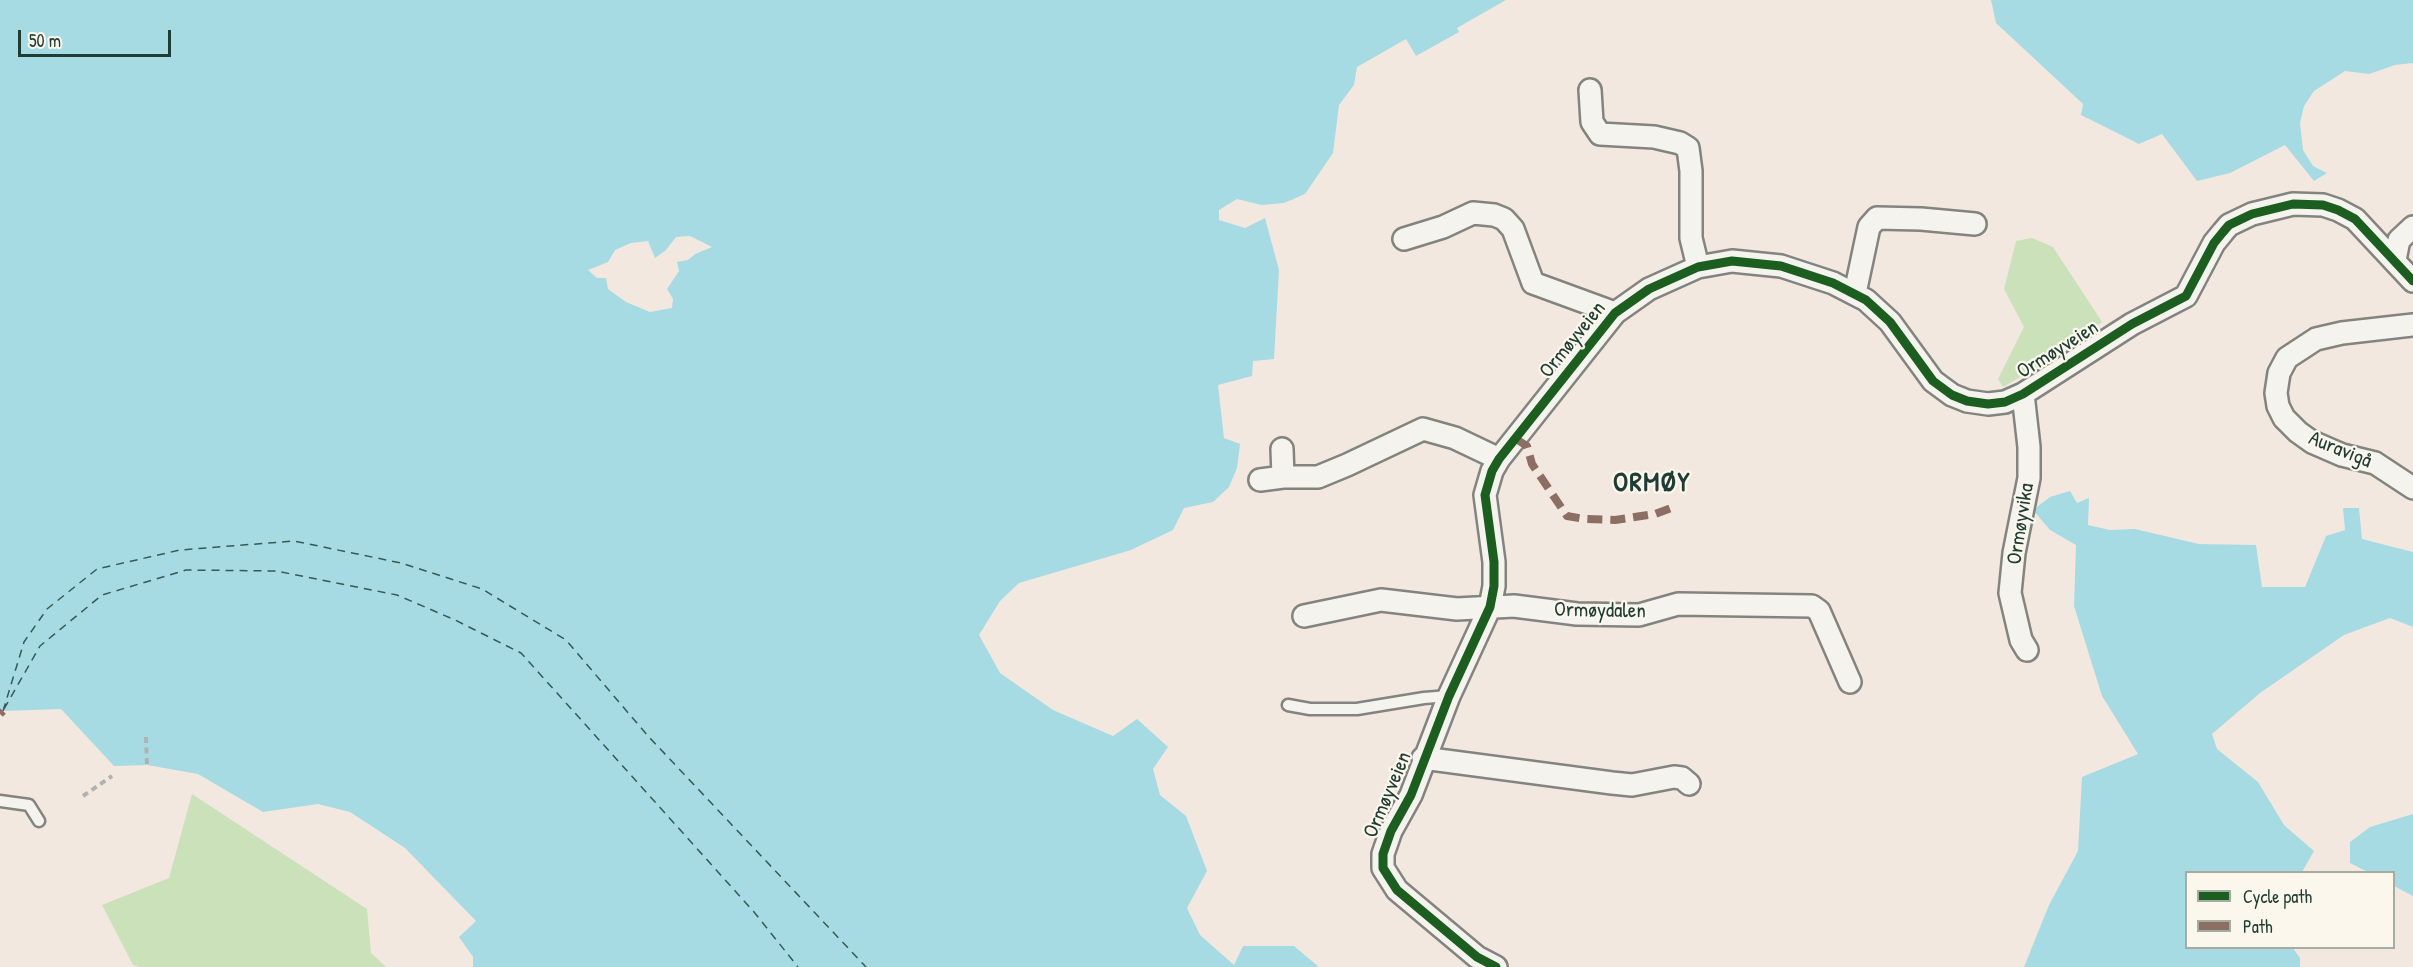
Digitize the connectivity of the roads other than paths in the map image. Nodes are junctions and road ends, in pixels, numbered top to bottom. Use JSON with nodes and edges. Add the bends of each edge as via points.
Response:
{"nodes":[{"id":1,"x":1590,"y":90,"type":"dead end"},
{"id":2,"x":1975,"y":224,"type":"dead end"},
{"id":3,"x":2413,"y":226,"type":"edge"},
{"id":4,"x":1404,"y":239,"type":"dead end"},
{"id":5,"x":2395,"y":260,"type":"junction"},
{"id":6,"x":1698,"y":267,"type":"junction"},
{"id":7,"x":2413,"y":281,"type":"edge"},
{"id":8,"x":1855,"y":293,"type":"junction"},
{"id":9,"x":1615,"y":313,"type":"junction"},
{"id":10,"x":2413,"y":324,"type":"edge"},
{"id":11,"x":2022,"y":394,"type":"junction"},
{"id":12,"x":1282,"y":449,"type":"dead end"},
{"id":13,"x":1499,"y":459,"type":"junction"},
{"id":14,"x":1282,"y":477,"type":"junction"},
{"id":15,"x":1260,"y":480,"type":"dead end"},
{"id":16,"x":2413,"y":488,"type":"edge"},
{"id":17,"x":1490,"y":607,"type":"junction"},
{"id":18,"x":1304,"y":616,"type":"dead end"},
{"id":19,"x":2027,"y":650,"type":"dead end"},
{"id":20,"x":1850,"y":682,"type":"dead end"},
{"id":21,"x":1449,"y":696,"type":"junction"},
{"id":22,"x":1288,"y":705,"type":"dead end"},
{"id":23,"x":1423,"y":758,"type":"junction"},
{"id":24,"x":1689,"y":784,"type":"dead end"},
{"id":25,"x":0,"y":801,"type":"edge"},
{"id":26,"x":39,"y":821,"type":"dead end"},
{"id":27,"x":1496,"y":967,"type":"edge"}],
"edges":[{"from":1,"to":6,"type":"street","via":[[1592,122],[1600,134],[1654,137],[1688,148],[1691,238]]},
{"from":2,"to":8,"type":"street","via":[[1877,218],[1869,227]]},
{"from":3,"to":5,"type":"street","via":[[2399,240]]},
{"from":4,"to":9,"type":"street","name":"Ormøyveien","via":[[1473,213],[1494,215],[1514,229],[1533,283]]},
{"from":5,"to":7,"type":"street","name":"Ormøyveien"},
{"from":5,"to":11,"type":"street","name":"Ormøyveien","via":[[2355,219],[2338,210],[2293,204],[2252,214],[2229,225],[2214,243],[2186,296],[2132,324]]},
{"from":6,"to":8,"type":"street","name":"Ormøyveien","via":[[1731,261],[1764,262]]},
{"from":6,"to":9,"type":"street","name":"Ormøyveien","via":[[1649,289]]},
{"from":8,"to":11,"type":"street","name":"Ormøyveien","via":[[1890,322],[1942,389],[1982,404],[2005,402]]},
{"from":9,"to":13,"type":"street","name":"Ormøyveien"},
{"from":10,"to":16,"type":"street","name":"Auravigå","via":[[2342,333],[2301,347],[2282,365],[2276,400],[2284,418],[2312,442],[2349,458],[2375,463]]},
{"from":11,"to":19,"type":"street","name":"Ormøyvika","via":[[2029,478],[2010,593]]},
{"from":12,"to":14,"type":"street"},
{"from":13,"to":14,"type":"street","via":[[1423,429],[1318,477]]},
{"from":13,"to":17,"type":"street","name":"Ormøyveien","via":[[1485,495],[1494,562]]},
{"from":14,"to":15,"type":"street"},
{"from":17,"to":18,"type":"street","name":"Ormøydalen","via":[[1457,609],[1381,600]]},
{"from":17,"to":20,"type":"street","name":"Ormøydalen","via":[[1639,615],[1678,604],[1812,606],[1819,611]]},
{"from":17,"to":21,"type":"street","name":"Ormøyveien"},
{"from":21,"to":22,"type":"lane","via":[[1358,709]]},
{"from":21,"to":23,"type":"street","name":"Ormøyveien"},
{"from":23,"to":24,"type":"street","name":"Ormøyveien","via":[[1632,785],[1674,777]]},
{"from":23,"to":27,"type":"street","name":"Ormøyveien","via":[[1411,795],[1385,847],[1383,868],[1397,890],[1477,957]]},
{"from":25,"to":26,"type":"lane","via":[[29,805]]}]}
